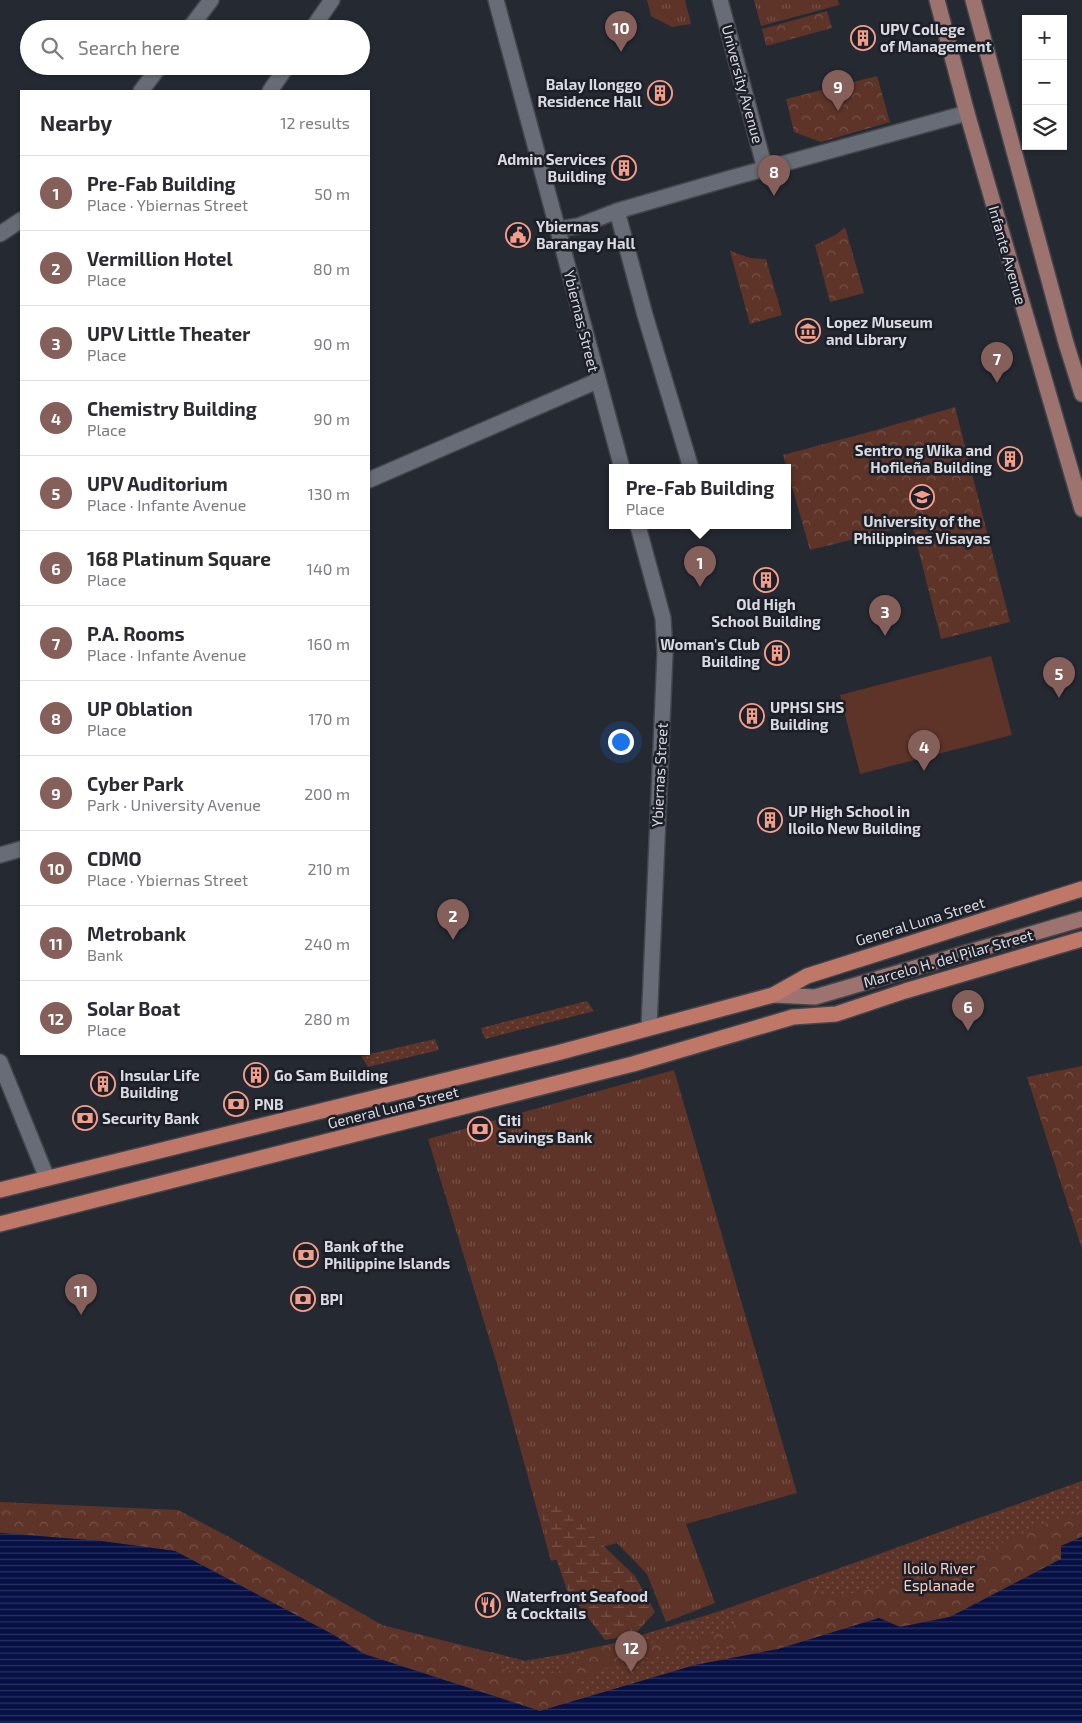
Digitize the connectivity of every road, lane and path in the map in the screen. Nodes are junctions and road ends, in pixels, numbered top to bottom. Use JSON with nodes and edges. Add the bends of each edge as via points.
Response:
{"nodes":[{"id":1,"x":211,"y":0,"type":"edge"},
{"id":2,"x":332,"y":0,"type":"edge"},
{"id":3,"x":496,"y":0,"type":"edge"},
{"id":4,"x":720,"y":0,"type":"edge"},
{"id":5,"x":937,"y":0,"type":"edge"},
{"id":6,"x":972,"y":0,"type":"edge"},
{"id":7,"x":196,"y":20,"type":"edge"},
{"id":8,"x":318,"y":20,"type":"edge"},
{"id":9,"x":153,"y":75,"type":"edge"},
{"id":10,"x":281,"y":75,"type":"edge"},
{"id":11,"x":142,"y":90,"type":"edge"},
{"id":12,"x":271,"y":90,"type":"edge"},
{"id":13,"x":967,"y":113,"type":"junction"},
{"id":14,"x":765,"y":169,"type":"junction"},
{"id":15,"x":617,"y":211,"type":"junction"},
{"id":16,"x":20,"y":221,"type":"edge"},
{"id":17,"x":559,"y":229,"type":"junction"},
{"id":18,"x":0,"y":234,"type":"edge"},
{"id":19,"x":597,"y":381,"type":"junction"},
{"id":20,"x":1082,"y":394,"type":"edge"},
{"id":21,"x":621,"y":464,"type":"edge"},
{"id":22,"x":690,"y":464,"type":"edge"},
{"id":23,"x":370,"y":480,"type":"edge"},
{"id":24,"x":1082,"y":509,"type":"edge"},
{"id":25,"x":639,"y":529,"type":"edge"},
{"id":26,"x":20,"y":850,"type":"edge"},
{"id":27,"x":0,"y":855,"type":"edge"},
{"id":28,"x":1082,"y":889,"type":"edge"},
{"id":29,"x":1082,"y":919,"type":"edge"},
{"id":30,"x":1082,"y":939,"type":"edge"},
{"id":31,"x":773,"y":995,"type":"junction"},
{"id":32,"x":815,"y":997,"type":"junction"},
{"id":33,"x":793,"y":1017,"type":"junction"},
{"id":34,"x":649,"y":1028,"type":"junction"},
{"id":35,"x":0,"y":1062,"type":"edge"},
{"id":36,"x":47,"y":1178,"type":"junction"},
{"id":37,"x":0,"y":1190,"type":"edge"},
{"id":38,"x":0,"y":1224,"type":"edge"}],
"edges":[{"from":1,"to":7,"type":"street"},
{"from":2,"to":8,"type":"street"},
{"from":3,"to":17,"type":"street","name":"Ybiernas Street"},
{"from":4,"to":14,"type":"street","name":"University Avenue"},
{"from":5,"to":13,"type":"main road","name":"Infante Avenue"},
{"from":6,"to":20,"type":"main road"},
{"from":9,"to":11,"type":"street"},
{"from":10,"to":12,"type":"street"},
{"from":13,"to":14,"type":"street"},
{"from":13,"to":24,"type":"main road","name":"Infante Avenue"},
{"from":14,"to":15,"type":"street"},
{"from":15,"to":17,"type":"street","via":[[578,226]]},
{"from":15,"to":22,"type":"street"},
{"from":16,"to":18,"type":"street"},
{"from":17,"to":19,"type":"street","name":"Ybiernas Street"},
{"from":19,"to":21,"type":"street","name":"Ybiernas Street"},
{"from":19,"to":23,"type":"street"},
{"from":25,"to":34,"type":"street","name":"Ybiernas Street","via":[[663,618],[665,653]]},
{"from":26,"to":27,"type":"street"},
{"from":28,"to":31,"type":"highway","name":"General Luna Street","via":[[814,974]]},
{"from":29,"to":32,"type":"main road","name":"Marcelo H. del Pilar Street"},
{"from":30,"to":33,"type":"highway","name":"General Luna Street","via":[[836,1014]]},
{"from":31,"to":32,"type":"main road","name":"General Luna Street"},
{"from":31,"to":34,"type":"highway","name":"General Luna Street"},
{"from":32,"to":33,"type":"main road","name":"General Luna Street"},
{"from":33,"to":38,"type":"highway","name":"General Luna Street","via":[[623,1066]]},
{"from":34,"to":36,"type":"highway","name":"General Luna Street"},
{"from":35,"to":36,"type":"street"},
{"from":36,"to":37,"type":"highway","name":"General Luna Street"}]}
